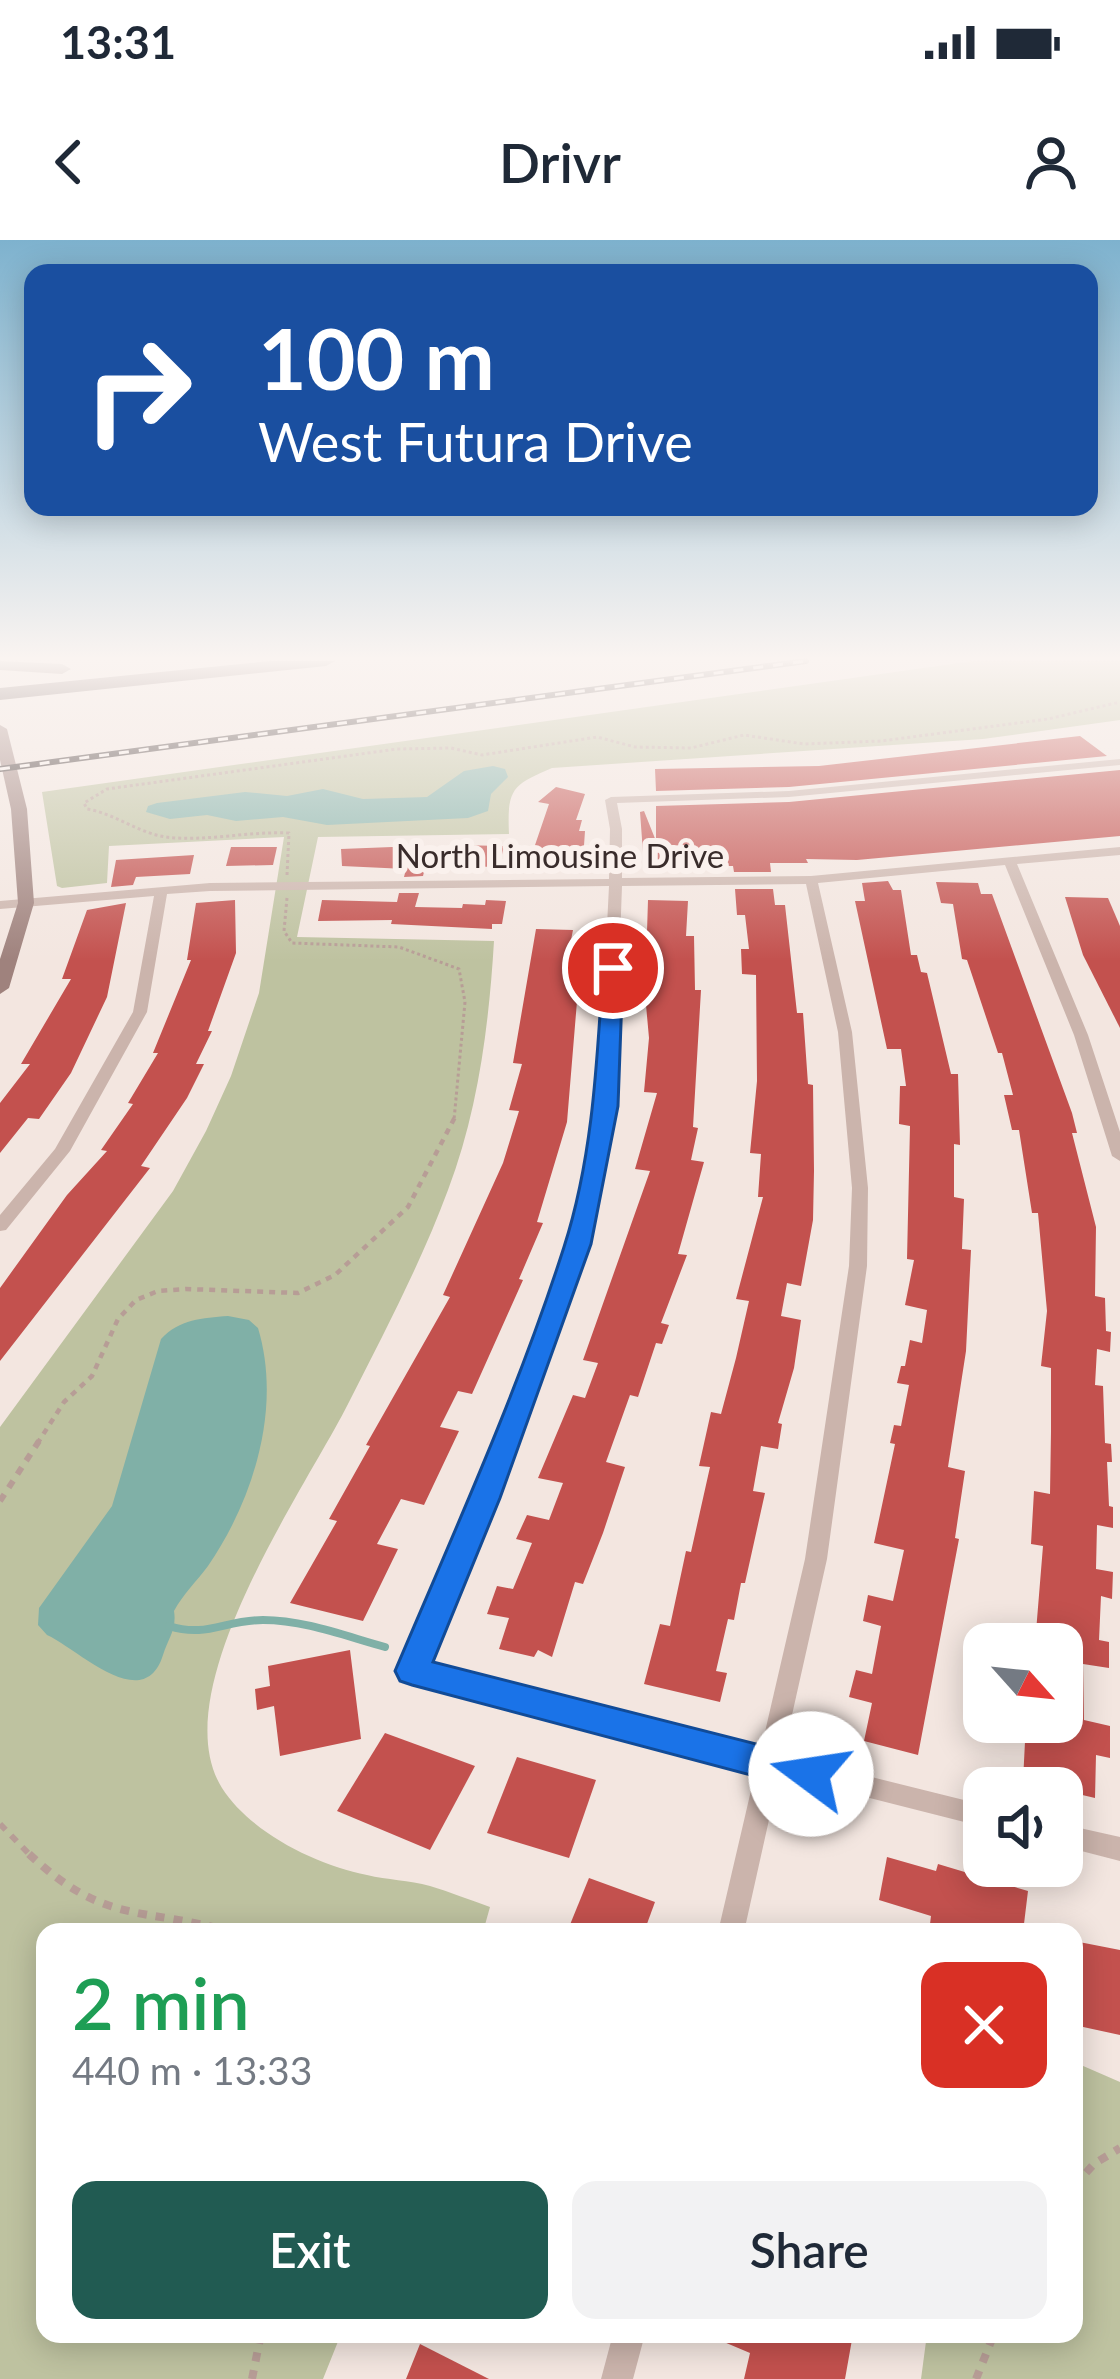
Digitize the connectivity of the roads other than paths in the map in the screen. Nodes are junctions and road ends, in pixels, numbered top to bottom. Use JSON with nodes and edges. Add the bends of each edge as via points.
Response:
{"nodes":[{"id":1,"x":8,"y":761,"type":"edge"},
{"id":2,"x":1120,"y":763,"type":"edge"},
{"id":3,"x":19,"y":809,"type":"junction"},
{"id":4,"x":0,"y":812,"type":"edge"},
{"id":5,"x":1120,"y":850,"type":"edge"},
{"id":6,"x":1010,"y":863,"type":"junction"},
{"id":7,"x":811,"y":880,"type":"junction"},
{"id":8,"x":616,"y":884,"type":"junction"},
{"id":9,"x":160,"y":891,"type":"junction"},
{"id":10,"x":26,"y":903,"type":"junction"},
{"id":11,"x":0,"y":905,"type":"edge"},
{"id":12,"x":0,"y":988,"type":"edge"},
{"id":13,"x":1120,"y":1156,"type":"edge"},
{"id":14,"x":0,"y":1226,"type":"edge"},
{"id":15,"x":768,"y":1764,"type":"junction"},
{"id":16,"x":963,"y":1811,"type":"edge"},
{"id":17,"x":1083,"y":1840,"type":"edge"},
{"id":18,"x":1120,"y":1849,"type":"edge"},
{"id":19,"x":733,"y":1923,"type":"edge"},
{"id":20,"x":627,"y":2343,"type":"edge"},
{"id":21,"x":617,"y":2379,"type":"edge"}],
"edges":[{"from":1,"to":3,"type":"main road"},
{"from":2,"to":8,"type":"street","via":[[789,794],[611,800]]},
{"from":3,"to":4,"type":"main road"},
{"from":3,"to":10,"type":"main road"},
{"from":5,"to":6,"type":"street","name":"North Limousine Drive"},
{"from":6,"to":7,"type":"street","name":"North Limousine Drive"},
{"from":6,"to":13,"type":"street","via":[[1081,1035]]},
{"from":7,"to":8,"type":"street","name":"North Limousine Drive"},
{"from":7,"to":15,"type":"street","via":[[845,1032],[860,1188],[858,1266],[816,1559]]},
{"from":8,"to":9,"type":"street","name":"North Limousine Drive"},
{"from":8,"to":15,"type":"street","via":[[606,1106],[578,1244],[412,1671]]},
{"from":9,"to":10,"type":"street","name":"North Limousine Drive"},
{"from":9,"to":14,"type":"street","via":[[140,1012],[62,1150]]},
{"from":10,"to":11,"type":"street","name":"North Limousine Drive"},
{"from":10,"to":12,"type":"main road"},
{"from":15,"to":16,"type":"street"},
{"from":15,"to":19,"type":"street"},
{"from":17,"to":18,"type":"street"},
{"from":20,"to":21,"type":"street"}]}
